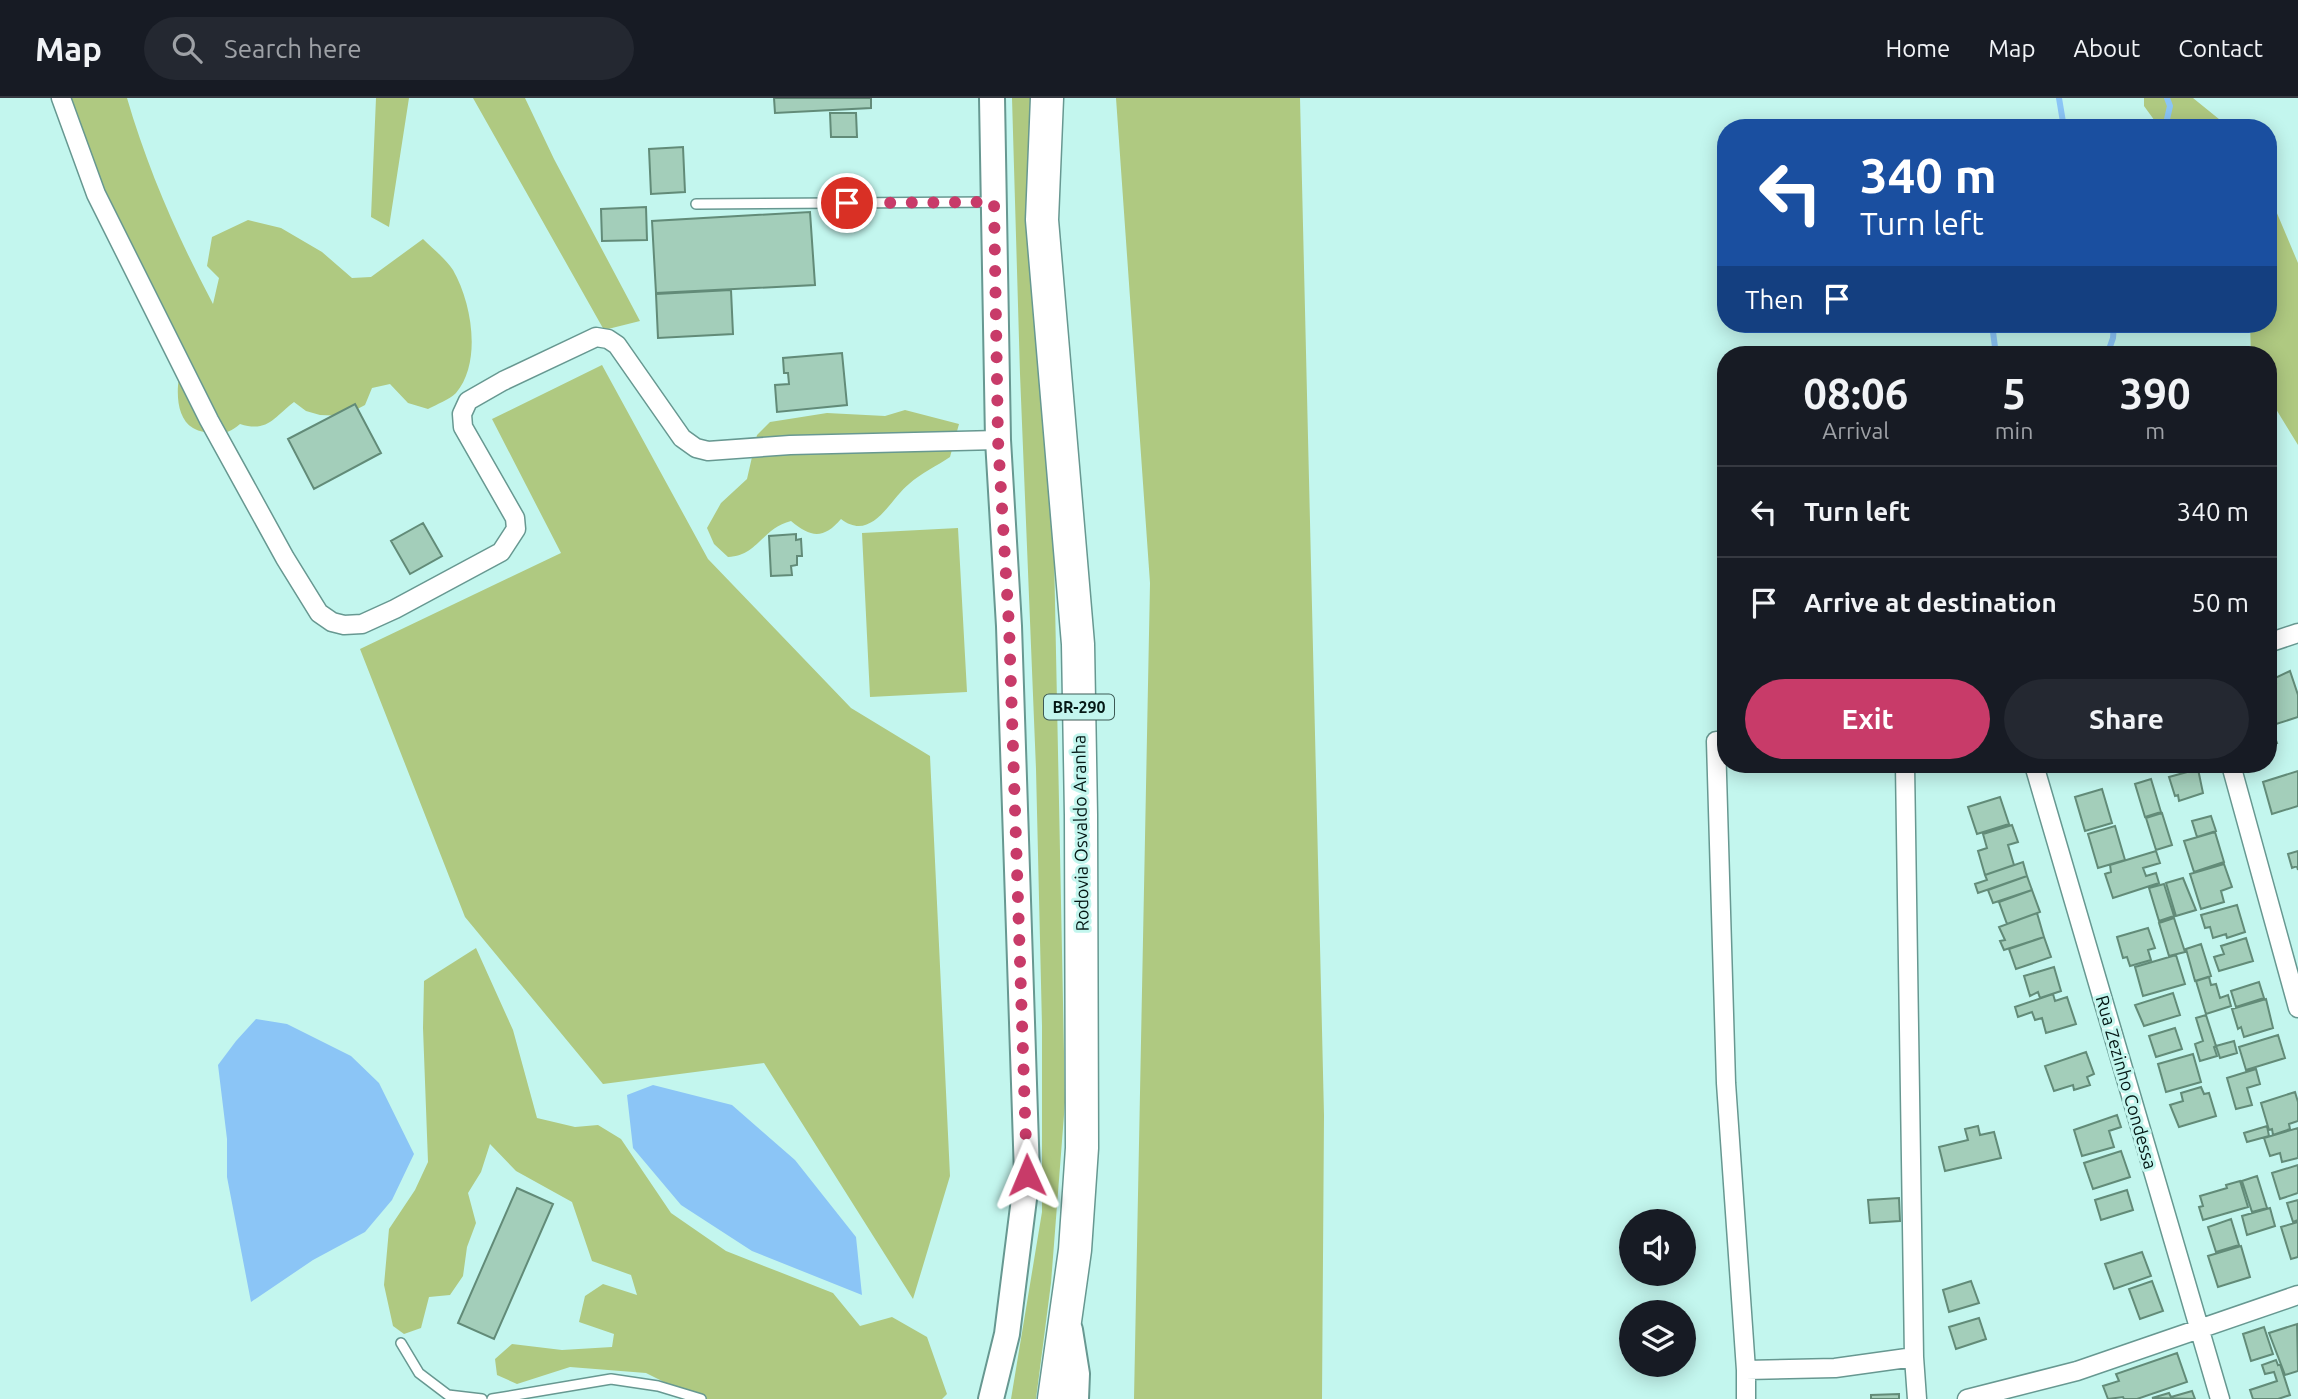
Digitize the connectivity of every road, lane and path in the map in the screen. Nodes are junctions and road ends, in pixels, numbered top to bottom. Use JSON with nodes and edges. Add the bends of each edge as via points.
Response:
{"nodes":[{"id":1,"x":61,"y":98,"type":"edge"},
{"id":2,"x":992,"y":98,"type":"edge"},
{"id":3,"x":1047,"y":98,"type":"edge"},
{"id":4,"x":994,"y":202,"type":"junction"},
{"id":5,"x":696,"y":205,"type":"dead end"},
{"id":6,"x":998,"y":440,"type":"junction"},
{"id":7,"x":2298,"y":633,"type":"edge"},
{"id":8,"x":2277,"y":640,"type":"edge"},
{"id":9,"x":1717,"y":741,"type":"edge"},
{"id":10,"x":1905,"y":773,"type":"edge"},
{"id":11,"x":2036,"y":773,"type":"edge"},
{"id":12,"x":2233,"y":773,"type":"edge"},
{"id":13,"x":2298,"y":1008,"type":"edge"},
{"id":14,"x":2298,"y":1295,"type":"edge"},
{"id":15,"x":1068,"y":1317,"type":"junction"},
{"id":16,"x":2199,"y":1329,"type":"junction"},
{"id":17,"x":401,"y":1343,"type":"dead end"},
{"id":18,"x":1914,"y":1357,"type":"junction"},
{"id":19,"x":1746,"y":1370,"type":"junction"},
{"id":20,"x":482,"y":1399,"type":"edge"},
{"id":21,"x":492,"y":1399,"type":"edge"},
{"id":22,"x":701,"y":1399,"type":"edge"},
{"id":23,"x":991,"y":1399,"type":"edge"},
{"id":24,"x":1054,"y":1399,"type":"edge"},
{"id":25,"x":1076,"y":1399,"type":"edge"},
{"id":26,"x":1746,"y":1399,"type":"edge"},
{"id":27,"x":1917,"y":1399,"type":"edge"},
{"id":28,"x":1967,"y":1399,"type":"edge"},
{"id":29,"x":2220,"y":1399,"type":"edge"}],
"edges":[{"from":1,"to":6,"type":"street","via":[[96,194],[209,420],[285,558],[319,613],[332,622],[362,624],[501,552],[516,529],[515,518],[463,428],[461,415],[468,401],[596,337],[617,345],[682,438],[696,449]]},
{"from":2,"to":4,"type":"main road"},
{"from":3,"to":15,"type":"highway","name":"Rodovia Osvaldo Aranha","number":"BR-290","via":[[1042,220],[1078,644],[1081,802],[1082,1148]]},
{"from":4,"to":5,"type":"lane"},
{"from":4,"to":6,"type":"main road"},
{"from":6,"to":23,"type":"main road","via":[[1009,626],[1027,1175],[1007,1334]]},
{"from":7,"to":8,"type":"street"},
{"from":9,"to":19,"type":"street","via":[[1726,1083]]},
{"from":10,"to":18,"type":"street"},
{"from":11,"to":16,"type":"street","name":"Rua Zezinho Condessa"},
{"from":12,"to":13,"type":"street"},
{"from":14,"to":16,"type":"street"},
{"from":15,"to":24,"type":"highway","name":"Rodovia Osvaldo Aranha","number":"BR-290"},
{"from":15,"to":25,"type":"main road"},
{"from":16,"to":28,"type":"street","via":[[2077,1371]]},
{"from":16,"to":29,"type":"street","name":"Rua Zezinho Condessa"},
{"from":17,"to":20,"type":"lane","via":[[419,1373],[449,1395]]},
{"from":18,"to":19,"type":"street","via":[[1835,1368]]},
{"from":18,"to":27,"type":"street"},
{"from":19,"to":26,"type":"street"},
{"from":21,"to":22,"type":"lane","via":[[611,1379]]}]}
